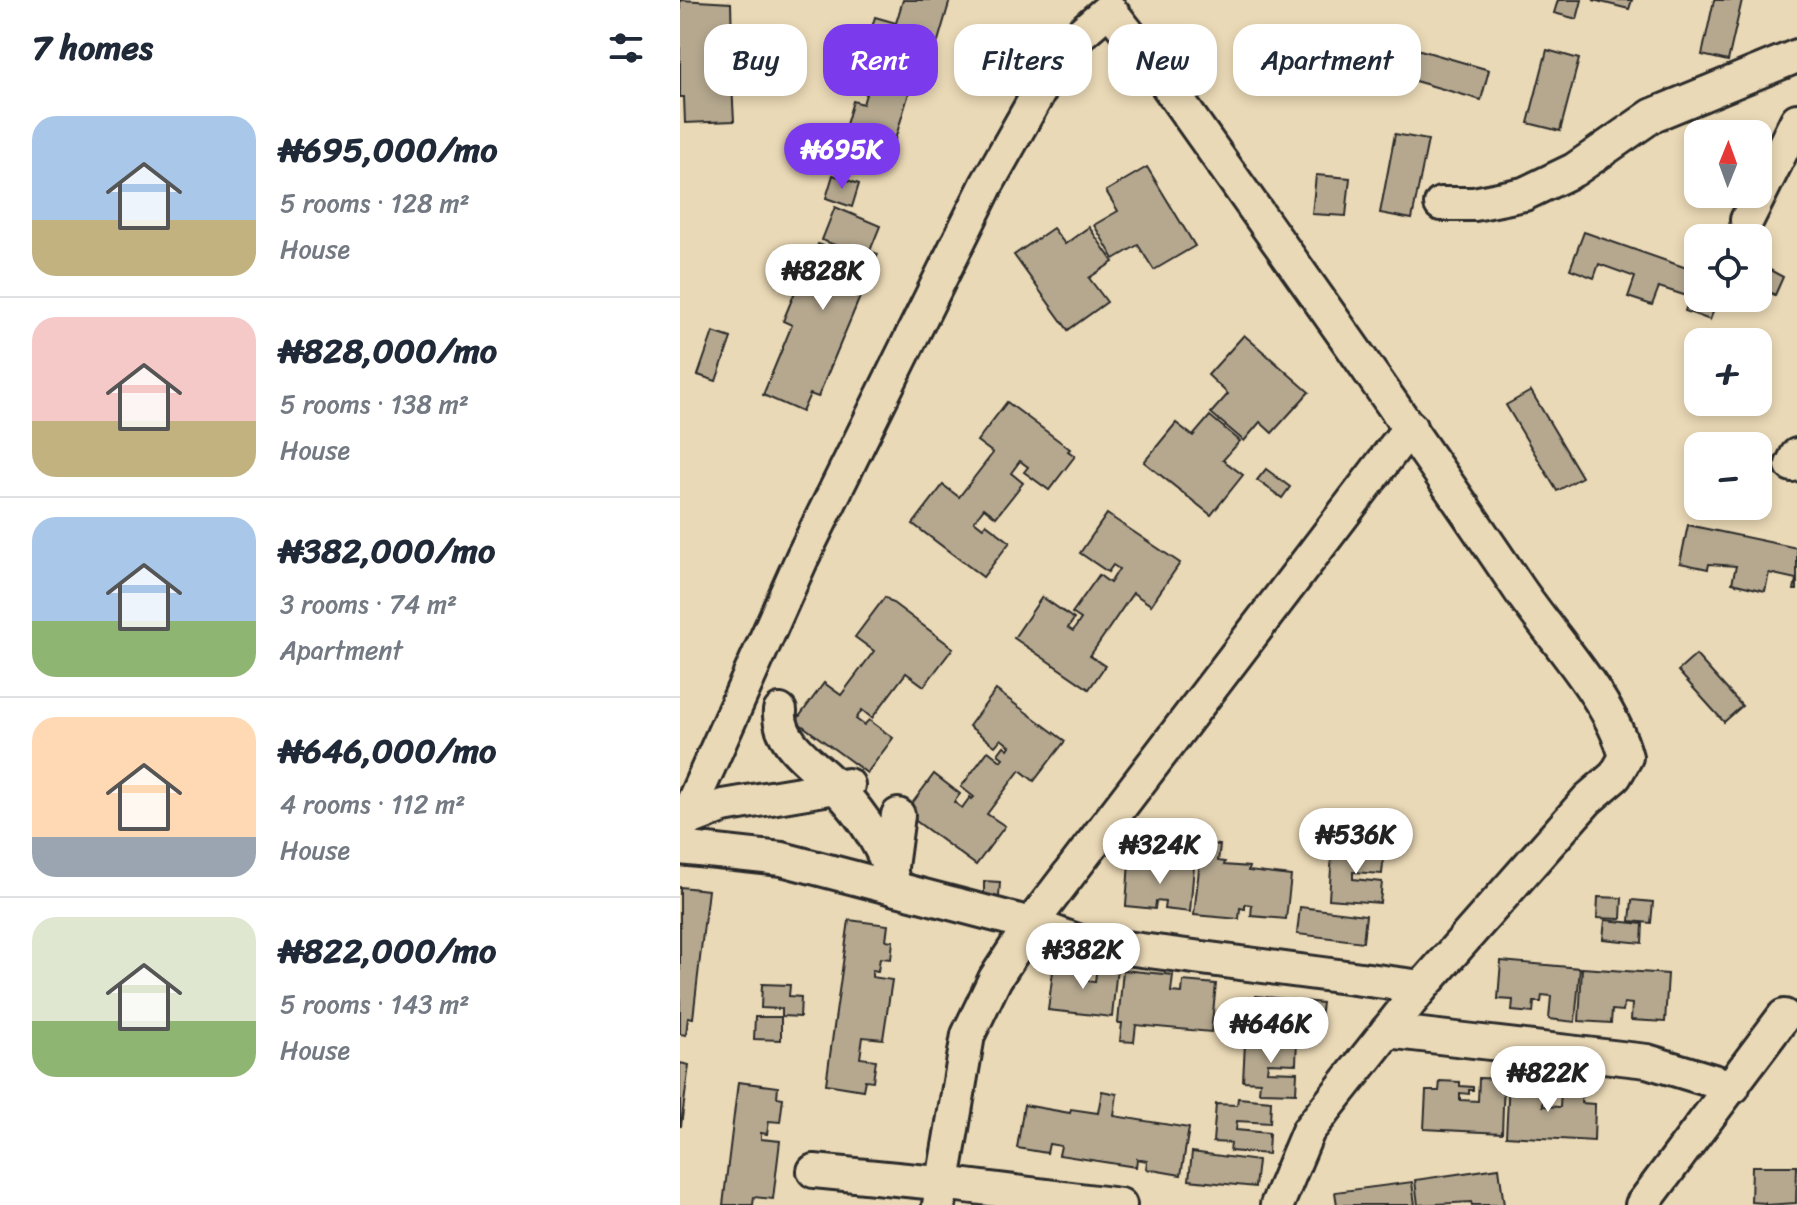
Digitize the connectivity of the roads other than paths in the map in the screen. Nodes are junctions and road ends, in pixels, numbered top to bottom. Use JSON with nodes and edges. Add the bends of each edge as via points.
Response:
{"nodes":[{"id":1,"x":1107,"y":5,"type":"edge"},
{"id":2,"x":1797,"y":56,"type":"edge"},
{"id":3,"x":1797,"y":120,"type":"edge"},
{"id":4,"x":1441,"y":204,"type":"dead end"},
{"id":5,"x":1747,"y":220,"type":"dead end"},
{"id":6,"x":1410,"y":427,"type":"junction"},
{"id":7,"x":780,"y":711,"type":"dead end"},
{"id":8,"x":847,"y":785,"type":"junction"},
{"id":9,"x":898,"y":815,"type":"dead end"},
{"id":10,"x":681,"y":833,"type":"edge"},
{"id":11,"x":893,"y":878,"type":"junction"},
{"id":12,"x":1031,"y":924,"type":"junction"},
{"id":13,"x":1422,"y":987,"type":"junction"},
{"id":14,"x":1784,"y":1016,"type":"dead end"},
{"id":15,"x":1387,"y":1031,"type":"junction"},
{"id":16,"x":1733,"y":1087,"type":"junction"},
{"id":17,"x":814,"y":1171,"type":"dead end"},
{"id":18,"x":940,"y":1194,"type":"edge"},
{"id":19,"x":1120,"y":1205,"type":"edge"},
{"id":20,"x":1277,"y":1205,"type":"edge"},
{"id":21,"x":1642,"y":1205,"type":"edge"}],
"edges":[{"from":1,"to":6,"type":"street"},
{"from":1,"to":10,"type":"street","via":[[1093,26],[1064,48],[987,184],[803,556]]},
{"from":2,"to":4,"type":"street","via":[[1653,115],[1574,170],[1524,194]]},
{"from":3,"to":5,"type":"street"},
{"from":6,"to":12,"type":"street"},
{"from":6,"to":13,"type":"street","via":[[1602,703],[1621,735],[1626,757],[1615,776],[1588,799]]},
{"from":7,"to":8,"type":"street","via":[[779,720],[793,745],[813,767]]},
{"from":8,"to":10,"type":"street","via":[[723,806]]},
{"from":8,"to":11,"type":"street"},
{"from":9,"to":11,"type":"street"},
{"from":10,"to":11,"type":"street","via":[[782,859]]},
{"from":11,"to":12,"type":"street"},
{"from":12,"to":13,"type":"street","via":[[1080,942]]},
{"from":12,"to":18,"type":"street","via":[[995,979],[968,1035]]},
{"from":13,"to":15,"type":"street"},
{"from":14,"to":16,"type":"street"},
{"from":15,"to":16,"type":"street","via":[[1647,1061]]},
{"from":15,"to":20,"type":"street","via":[[1308,1131]]},
{"from":16,"to":21,"type":"street"},
{"from":17,"to":18,"type":"street"},
{"from":18,"to":19,"type":"street"}]}
